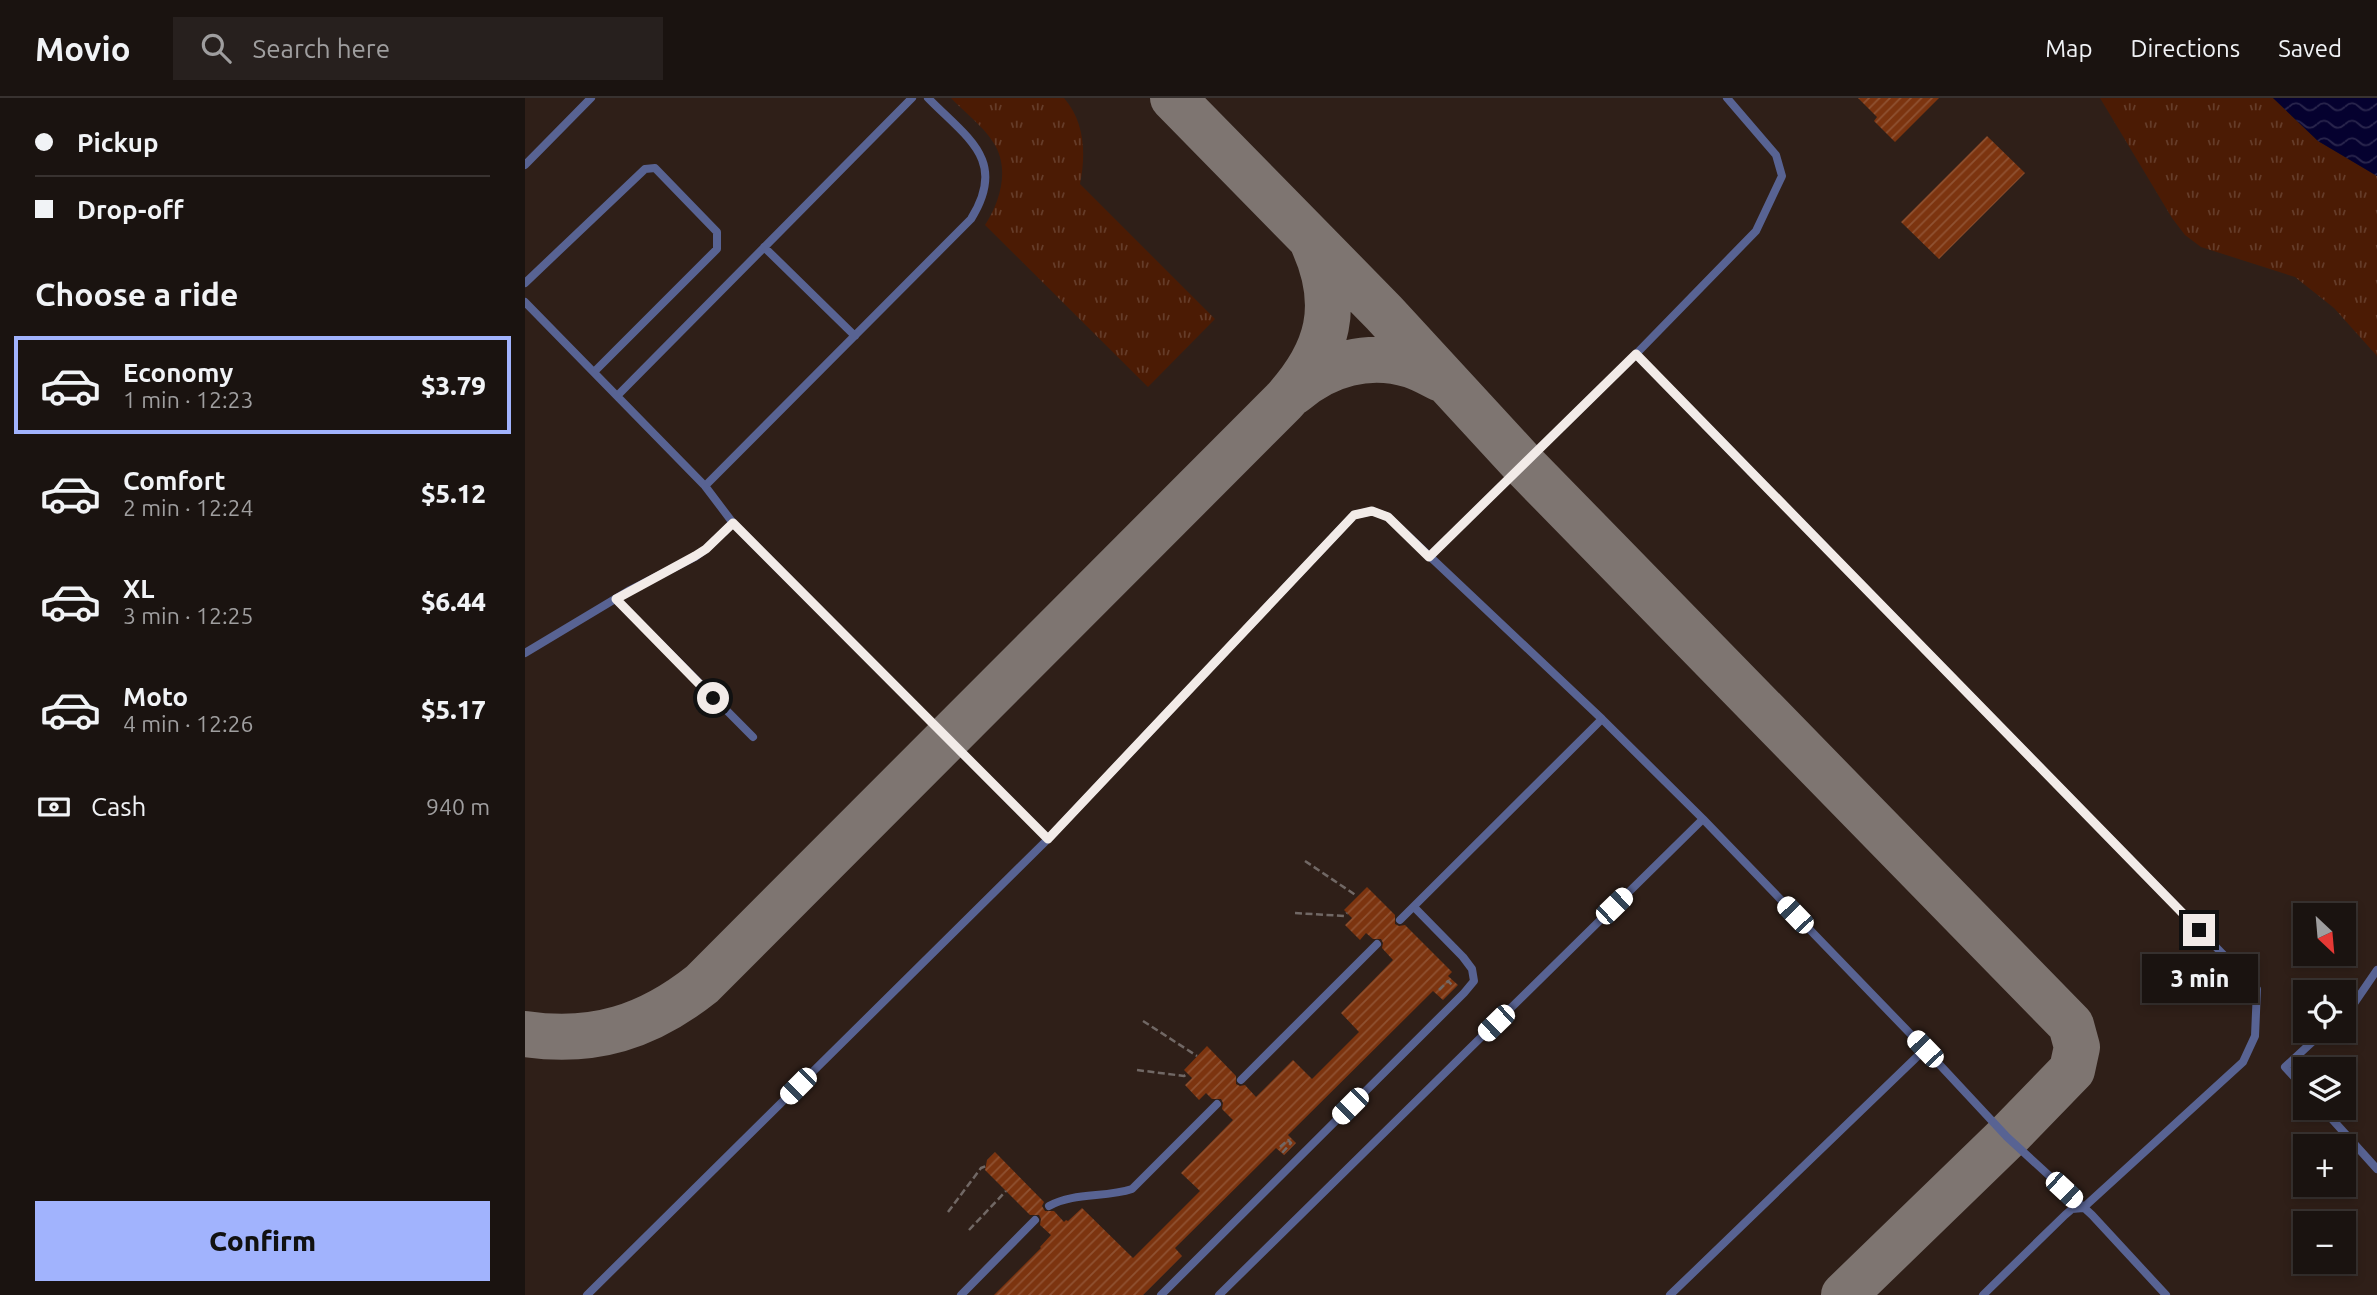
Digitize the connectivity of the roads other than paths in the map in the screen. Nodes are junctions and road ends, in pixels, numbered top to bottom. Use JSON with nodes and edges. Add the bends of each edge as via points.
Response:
{"nodes":[{"id":1,"x":591,"y":98,"type":"edge"},
{"id":2,"x":912,"y":98,"type":"edge"},
{"id":3,"x":928,"y":98,"type":"edge"},
{"id":4,"x":1727,"y":98,"type":"edge"},
{"id":5,"x":525,"y":165,"type":"edge"},
{"id":6,"x":764,"y":247,"type":"junction"},
{"id":7,"x":525,"y":283,"type":"edge"},
{"id":8,"x":527,"y":307,"type":"edge"},
{"id":9,"x":855,"y":336,"type":"junction"},
{"id":10,"x":1636,"y":354,"type":"junction"},
{"id":11,"x":594,"y":372,"type":"junction"},
{"id":12,"x":617,"y":396,"type":"junction"},
{"id":13,"x":705,"y":486,"type":"junction"},
{"id":14,"x":733,"y":523,"type":"junction"},
{"id":15,"x":1429,"y":557,"type":"junction"},
{"id":16,"x":616,"y":599,"type":"junction"},
{"id":17,"x":525,"y":653,"type":"edge"},
{"id":18,"x":1602,"y":719,"type":"junction"},
{"id":19,"x":753,"y":737,"type":"dead end"},
{"id":20,"x":1703,"y":819,"type":"junction"},
{"id":21,"x":1048,"y":839,"type":"junction"},
{"id":22,"x":1414,"y":907,"type":"junction"},
{"id":23,"x":1400,"y":920,"type":"dead end"},
{"id":24,"x":1377,"y":944,"type":"dead end"},
{"id":25,"x":2377,"y":970,"type":"edge"},
{"id":26,"x":2356,"y":1001,"type":"edge"},
{"id":27,"x":2311,"y":1043,"type":"edge"},
{"id":28,"x":1925,"y":1049,"type":"junction"},
{"id":29,"x":2296,"y":1057,"type":"edge"},
{"id":30,"x":2293,"y":1060,"type":"edge"},
{"id":31,"x":2293,"y":1076,"type":"edge"},
{"id":32,"x":1241,"y":1080,"type":"dead end"},
{"id":33,"x":1217,"y":1104,"type":"dead end"},
{"id":34,"x":2333,"y":1120,"type":"edge"},
{"id":35,"x":2377,"y":1169,"type":"edge"},
{"id":36,"x":1049,"y":1206,"type":"dead end"},
{"id":37,"x":2083,"y":1208,"type":"junction"},
{"id":38,"x":1035,"y":1220,"type":"dead end"},
{"id":39,"x":587,"y":1295,"type":"edge"},
{"id":40,"x":961,"y":1295,"type":"edge"},
{"id":41,"x":1161,"y":1295,"type":"edge"},
{"id":42,"x":1219,"y":1295,"type":"edge"},
{"id":43,"x":1670,"y":1295,"type":"edge"},
{"id":44,"x":1983,"y":1295,"type":"edge"},
{"id":45,"x":2166,"y":1295,"type":"edge"}],
"edges":[{"from":1,"to":5,"type":"lane"},
{"from":2,"to":6,"type":"lane"},
{"from":3,"to":9,"type":"lane","via":[[985,160],[982,202],[971,219]]},
{"from":4,"to":10,"type":"lane","via":[[1776,155],[1782,176],[1756,231]]},
{"from":6,"to":9,"type":"lane"},
{"from":6,"to":12,"type":"lane"},
{"from":7,"to":11,"type":"lane","via":[[645,169],[655,168],[716,232],[717,249]]},
{"from":8,"to":11,"type":"lane"},
{"from":9,"to":13,"type":"lane"},
{"from":10,"to":15,"type":"lane"},
{"from":10,"to":37,"type":"lane","via":[[2257,989],[2255,1036],[2243,1062]]},
{"from":11,"to":12,"type":"lane"},
{"from":12,"to":13,"type":"lane"},
{"from":13,"to":14,"type":"lane"},
{"from":14,"to":16,"type":"lane","via":[[706,549]]},
{"from":14,"to":21,"type":"lane"},
{"from":15,"to":18,"type":"lane"},
{"from":15,"to":21,"type":"lane","via":[[1388,517],[1372,511],[1354,515]]},
{"from":16,"to":17,"type":"lane"},
{"from":16,"to":19,"type":"lane"},
{"from":18,"to":20,"type":"lane"},
{"from":18,"to":22,"type":"lane"},
{"from":20,"to":28,"type":"lane"},
{"from":20,"to":42,"type":"lane"},
{"from":21,"to":39,"type":"lane"},
{"from":22,"to":23,"type":"lane"},
{"from":22,"to":41,"type":"lane","via":[[1463,957],[1474,981]]},
{"from":24,"to":32,"type":"lane"},
{"from":25,"to":26,"type":"lane"},
{"from":27,"to":29,"type":"lane"},
{"from":28,"to":37,"type":"lane"},
{"from":28,"to":43,"type":"lane"},
{"from":30,"to":31,"type":"lane","via":[[2285,1067]]},
{"from":33,"to":36,"type":"lane","via":[[1132,1189],[1062,1199]]},
{"from":34,"to":35,"type":"lane"},
{"from":37,"to":44,"type":"lane","via":[[2072,1209]]},
{"from":37,"to":45,"type":"lane"},
{"from":38,"to":40,"type":"lane"}]}
